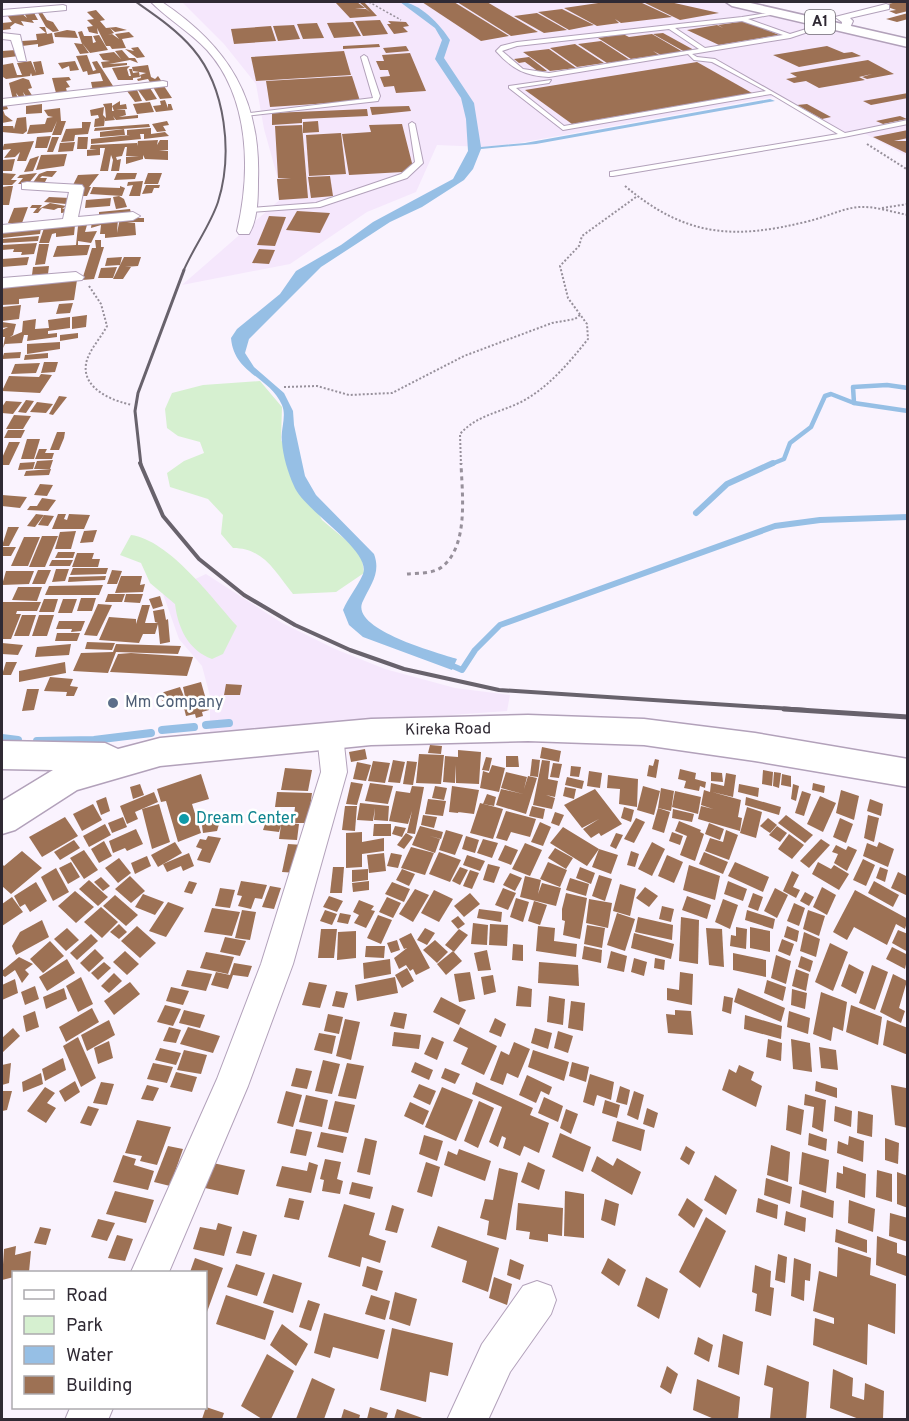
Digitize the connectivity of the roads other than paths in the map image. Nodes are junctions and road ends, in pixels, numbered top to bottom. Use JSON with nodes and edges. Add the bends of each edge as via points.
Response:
{"nodes":[{"id":1,"x":156,"y":2,"type":"edge"},
{"id":2,"x":732,"y":2,"type":"edge"},
{"id":3,"x":886,"y":7,"type":"dead end"},
{"id":4,"x":63,"y":8,"type":"dead end"},
{"id":5,"x":779,"y":12,"type":"junction"},
{"id":6,"x":2,"y":13,"type":"edge"},
{"id":7,"x":742,"y":19,"type":"junction"},
{"id":8,"x":829,"y":24,"type":"junction"},
{"id":9,"x":670,"y":27,"type":"junction"},
{"id":10,"x":845,"y":28,"type":"junction"},
{"id":11,"x":2,"y":36,"type":"edge"},
{"id":12,"x":790,"y":36,"type":"junction"},
{"id":13,"x":908,"y":43,"type":"edge"},
{"id":14,"x":704,"y":50,"type":"junction"},
{"id":15,"x":688,"y":54,"type":"junction"},
{"id":16,"x":364,"y":57,"type":"dead end"},
{"id":17,"x":22,"y":59,"type":"dead end"},
{"id":18,"x":696,"y":59,"type":"junction"},
{"id":19,"x":163,"y":84,"type":"dead end"},
{"id":20,"x":772,"y":92,"type":"junction"},
{"id":21,"x":2,"y":103,"type":"edge"},
{"id":22,"x":245,"y":114,"type":"junction"},
{"id":23,"x":908,"y":122,"type":"edge"},
{"id":24,"x":412,"y":124,"type":"dead end"},
{"id":25,"x":844,"y":135,"type":"junction"},
{"id":26,"x":613,"y":174,"type":"road end"},
{"id":27,"x":27,"y":186,"type":"dead end"},
{"id":28,"x":250,"y":210,"type":"junction"},
{"id":29,"x":133,"y":216,"type":"dead end"},
{"id":30,"x":69,"y":223,"type":"junction"},
{"id":31,"x":2,"y":229,"type":"edge"},
{"id":32,"x":244,"y":231,"type":"dead end"},
{"id":33,"x":76,"y":277,"type":"road end"},
{"id":34,"x":2,"y":284,"type":"edge"},
{"id":35,"x":330,"y":735,"type":"junction"},
{"id":36,"x":160,"y":752,"type":"junction"},
{"id":37,"x":2,"y":755,"type":"edge"},
{"id":38,"x":908,"y":772,"type":"edge"},
{"id":39,"x":2,"y":819,"type":"edge"},
{"id":40,"x":150,"y":1271,"type":"edge"},
{"id":41,"x":537,"y":1300,"type":"dead end"},
{"id":42,"x":467,"y":1419,"type":"edge"}],
"edges":[{"from":1,"to":22,"type":"street","via":[[188,26],[226,66]]},
{"from":2,"to":5,"type":"main road","number":"A1"},
{"from":3,"to":10,"type":"street","via":[[840,17],[848,21]]},
{"from":4,"to":6,"type":"street"},
{"from":5,"to":7,"type":"lane"},
{"from":5,"to":8,"type":"main road","number":"A1"},
{"from":7,"to":9,"type":"lane"},
{"from":7,"to":12,"type":"lane"},
{"from":8,"to":10,"type":"main road","number":"A1"},
{"from":8,"to":12,"type":"lane"},
{"from":9,"to":14,"type":"lane"},
{"from":9,"to":15,"type":"lane","via":[[517,44],[499,51],[517,70],[530,75]]},
{"from":10,"to":13,"type":"main road","number":"A1"},
{"from":11,"to":17,"type":"street","via":[[16,37]]},
{"from":12,"to":14,"type":"lane"},
{"from":14,"to":15,"type":"lane"},
{"from":15,"to":18,"type":"lane"},
{"from":16,"to":22,"type":"lane","via":[[376,100]]},
{"from":18,"to":20,"type":"lane","via":[[713,60]]},
{"from":18,"to":20,"type":"lane","via":[[511,87],[563,128]]},
{"from":19,"to":21,"type":"street"},
{"from":20,"to":25,"type":"lane"},
{"from":22,"to":28,"type":"street","via":[[253,183]]},
{"from":23,"to":25,"type":"lane"},
{"from":24,"to":28,"type":"lane","via":[[418,163],[404,176],[317,205]]},
{"from":25,"to":26,"type":"lane"},
{"from":27,"to":30,"type":"street","via":[[77,188]]},
{"from":28,"to":32,"type":"street"},
{"from":29,"to":30,"type":"street"},
{"from":30,"to":31,"type":"street"},
{"from":33,"to":34,"type":"street"},
{"from":35,"to":36,"type":"main road","name":"Kireka Road"},
{"from":35,"to":38,"type":"main road","name":"Kireka Road","via":[[528,728],[644,732]]},
{"from":35,"to":40,"type":"street","via":[[334,772],[277,964],[231,1086]]},
{"from":36,"to":37,"type":"main road","via":[[93,758]]},
{"from":36,"to":39,"type":"main road","name":"Kireka Road","via":[[65,780]]},
{"from":41,"to":42,"type":"street","via":[[496,1358]]}]}
